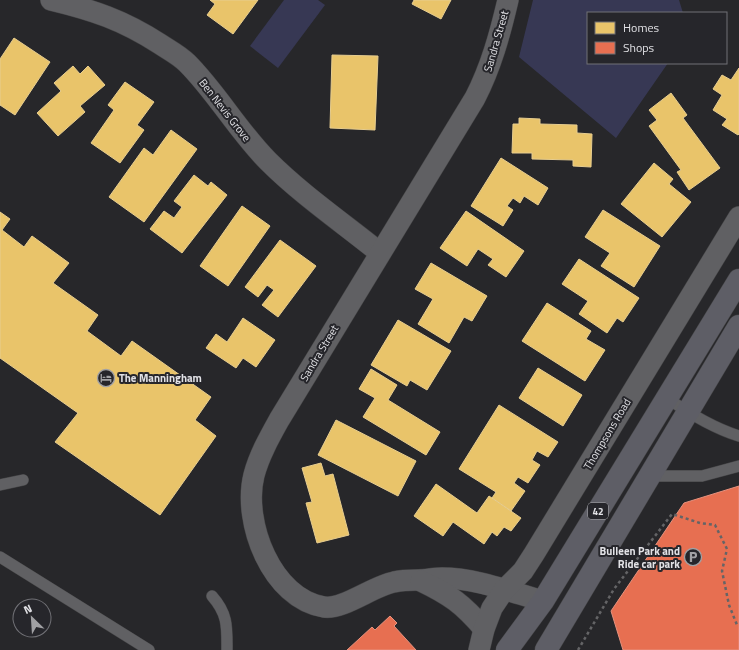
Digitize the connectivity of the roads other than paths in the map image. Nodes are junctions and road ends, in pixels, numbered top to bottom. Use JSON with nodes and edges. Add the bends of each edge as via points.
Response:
{"nodes":[{"id":1,"x":52,"y":0,"type":"edge"},
{"id":2,"x":508,"y":0,"type":"edge"},
{"id":3,"x":739,"y":217,"type":"edge"},
{"id":4,"x":380,"y":253,"type":"junction"},
{"id":5,"x":739,"y":280,"type":"edge"},
{"id":6,"x":739,"y":326,"type":"edge"},
{"id":7,"x":667,"y":398,"type":"junction"},
{"id":8,"x":688,"y":412,"type":"junction"},
{"id":9,"x":739,"y":436,"type":"edge"},
{"id":10,"x":739,"y":466,"type":"edge"},
{"id":11,"x":651,"y":476,"type":"junction"},
{"id":12,"x":23,"y":480,"type":"dead end"},
{"id":13,"x":0,"y":485,"type":"edge"},
{"id":14,"x":0,"y":557,"type":"edge"},
{"id":15,"x":418,"y":580,"type":"junction"},
{"id":16,"x":504,"y":590,"type":"junction"},
{"id":17,"x":212,"y":596,"type":"dead end"},
{"id":18,"x":543,"y":601,"type":"junction"},
{"id":19,"x":484,"y":629,"type":"junction"},
{"id":20,"x":149,"y":650,"type":"edge"},
{"id":21,"x":227,"y":650,"type":"edge"},
{"id":22,"x":479,"y":650,"type":"edge"},
{"id":23,"x":507,"y":650,"type":"edge"},
{"id":24,"x":546,"y":650,"type":"edge"}],
"edges":[{"from":1,"to":4,"type":"street","name":"Ben Nevis Grove","via":[[113,18],[135,28],[178,56],[206,84],[254,147],[275,168]]},
{"from":2,"to":4,"type":"street","name":"Sandra Street","via":[[486,77]]},
{"from":3,"to":16,"type":"street","name":"Thompsons Road","via":[[534,554]]},
{"from":4,"to":15,"type":"street","name":"Sandra Street","via":[[265,446],[253,477],[254,519],[260,545],[277,577],[286,588],[315,605],[337,607],[382,585]]},
{"from":5,"to":7,"type":"main road","number":"42"},
{"from":6,"to":8,"type":"main road","number":"42"},
{"from":7,"to":8,"type":"lane"},
{"from":7,"to":18,"type":"main road","number":"42"},
{"from":8,"to":9,"type":"lane","via":[[722,431]]},
{"from":8,"to":11,"type":"main road","number":"42"},
{"from":10,"to":11,"type":"lane","via":[[702,476]]},
{"from":11,"to":24,"type":"main road","number":"42"},
{"from":12,"to":13,"type":"lane"},
{"from":14,"to":20,"type":"lane"},
{"from":15,"to":16,"type":"street","name":"Sandra Street","via":[[466,580]]},
{"from":15,"to":19,"type":"street","name":"Sandra Street","via":[[446,593],[466,608]]},
{"from":16,"to":18,"type":"street","name":"Sandra Street"},
{"from":16,"to":19,"type":"street","name":"Thompsons Road","via":[[492,608]]},
{"from":17,"to":21,"type":"lane","via":[[221,606],[225,616]]},
{"from":18,"to":23,"type":"main road","number":"42"},
{"from":19,"to":22,"type":"street","name":"Thompsons Road"}]}
